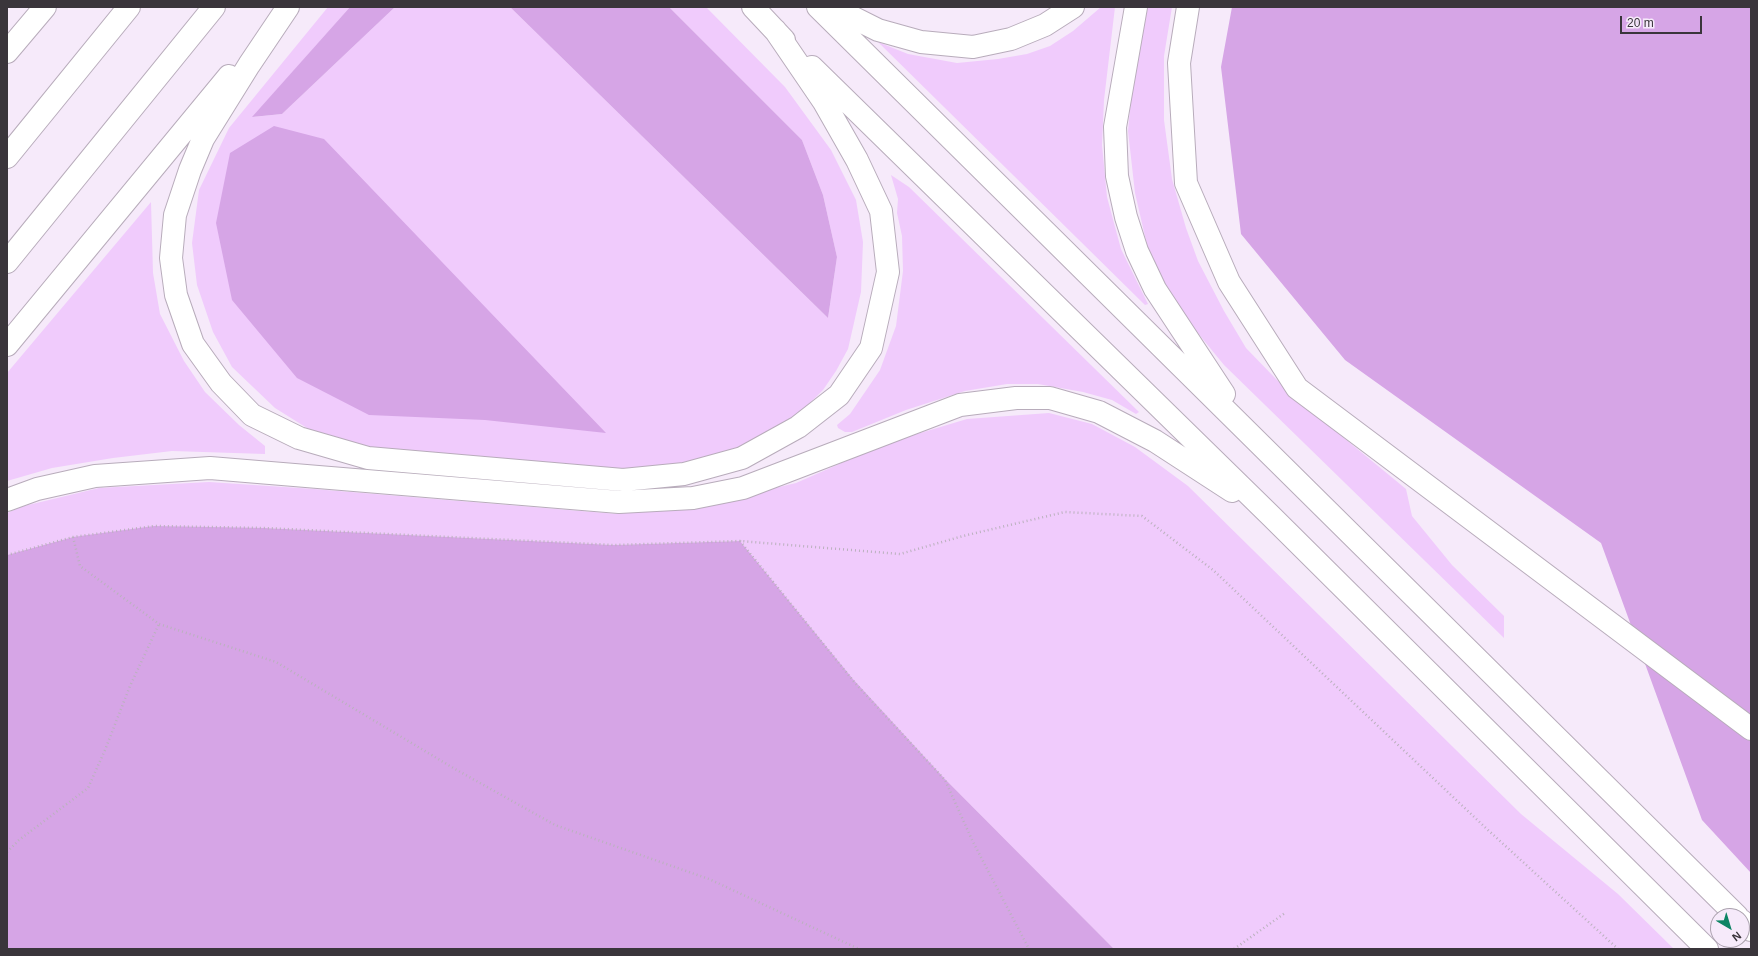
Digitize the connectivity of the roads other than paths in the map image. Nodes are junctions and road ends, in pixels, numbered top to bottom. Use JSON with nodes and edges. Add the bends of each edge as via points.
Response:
{"nodes":[{"id":1,"x":45,"y":7,"type":"edge"},
{"id":2,"x":129,"y":7,"type":"edge"},
{"id":3,"x":214,"y":7,"type":"edge"},
{"id":4,"x":287,"y":7,"type":"edge"},
{"id":5,"x":753,"y":7,"type":"edge"},
{"id":6,"x":818,"y":7,"type":"edge"},
{"id":7,"x":832,"y":7,"type":"edge"},
{"id":8,"x":1073,"y":7,"type":"edge"},
{"id":9,"x":1136,"y":7,"type":"edge"},
{"id":10,"x":1188,"y":7,"type":"edge"},
{"id":11,"x":774,"y":30,"type":"junction"},
{"id":12,"x":7,"y":52,"type":"edge"},
{"id":13,"x":7,"y":157,"type":"edge"},
{"id":14,"x":7,"y":262,"type":"edge"},
{"id":15,"x":7,"y":345,"type":"edge"},
{"id":16,"x":1256,"y":439,"type":"junction"},
{"id":17,"x":7,"y":500,"type":"edge"},
{"id":18,"x":1271,"y":516,"type":"junction"},
{"id":19,"x":1751,"y":729,"type":"edge"},
{"id":20,"x":1729,"y":908,"type":"edge"},
{"id":21,"x":1707,"y":949,"type":"edge"}],
"edges":[{"from":1,"to":12,"type":"main road"},
{"from":2,"to":13,"type":"main road"},
{"from":3,"to":14,"type":"main road"},
{"from":4,"to":11,"type":"main road","via":[[204,139],[190,170],[175,215],[171,258],[176,295],[193,344],[221,383],[252,415],[299,438],[368,458],[623,480],[684,474],[742,458],[798,427],[839,395],[871,348],[888,272],[881,211],[857,160],[824,102]]},
{"from":4,"to":15,"type":"main road"},
{"from":5,"to":11,"type":"main road"},
{"from":6,"to":16,"type":"main road"},
{"from":7,"to":8,"type":"main road","via":[[878,30],[921,42],[973,47],[1011,39],[1045,26]]},
{"from":9,"to":16,"type":"main road","via":[[1115,127],[1117,176],[1126,217],[1137,251],[1156,289],[1210,374]]},
{"from":10,"to":19,"type":"main road","via":[[1179,63],[1186,183],[1229,282],[1297,388]]},
{"from":11,"to":18,"type":"main road"},
{"from":16,"to":20,"type":"main road"},
{"from":17,"to":18,"type":"main road","via":[[37,489],[95,476],[210,468],[619,502],[693,498],[743,488],[960,405],[1016,398],[1050,398],[1099,412],[1148,437]]},
{"from":18,"to":21,"type":"main road"}]}
